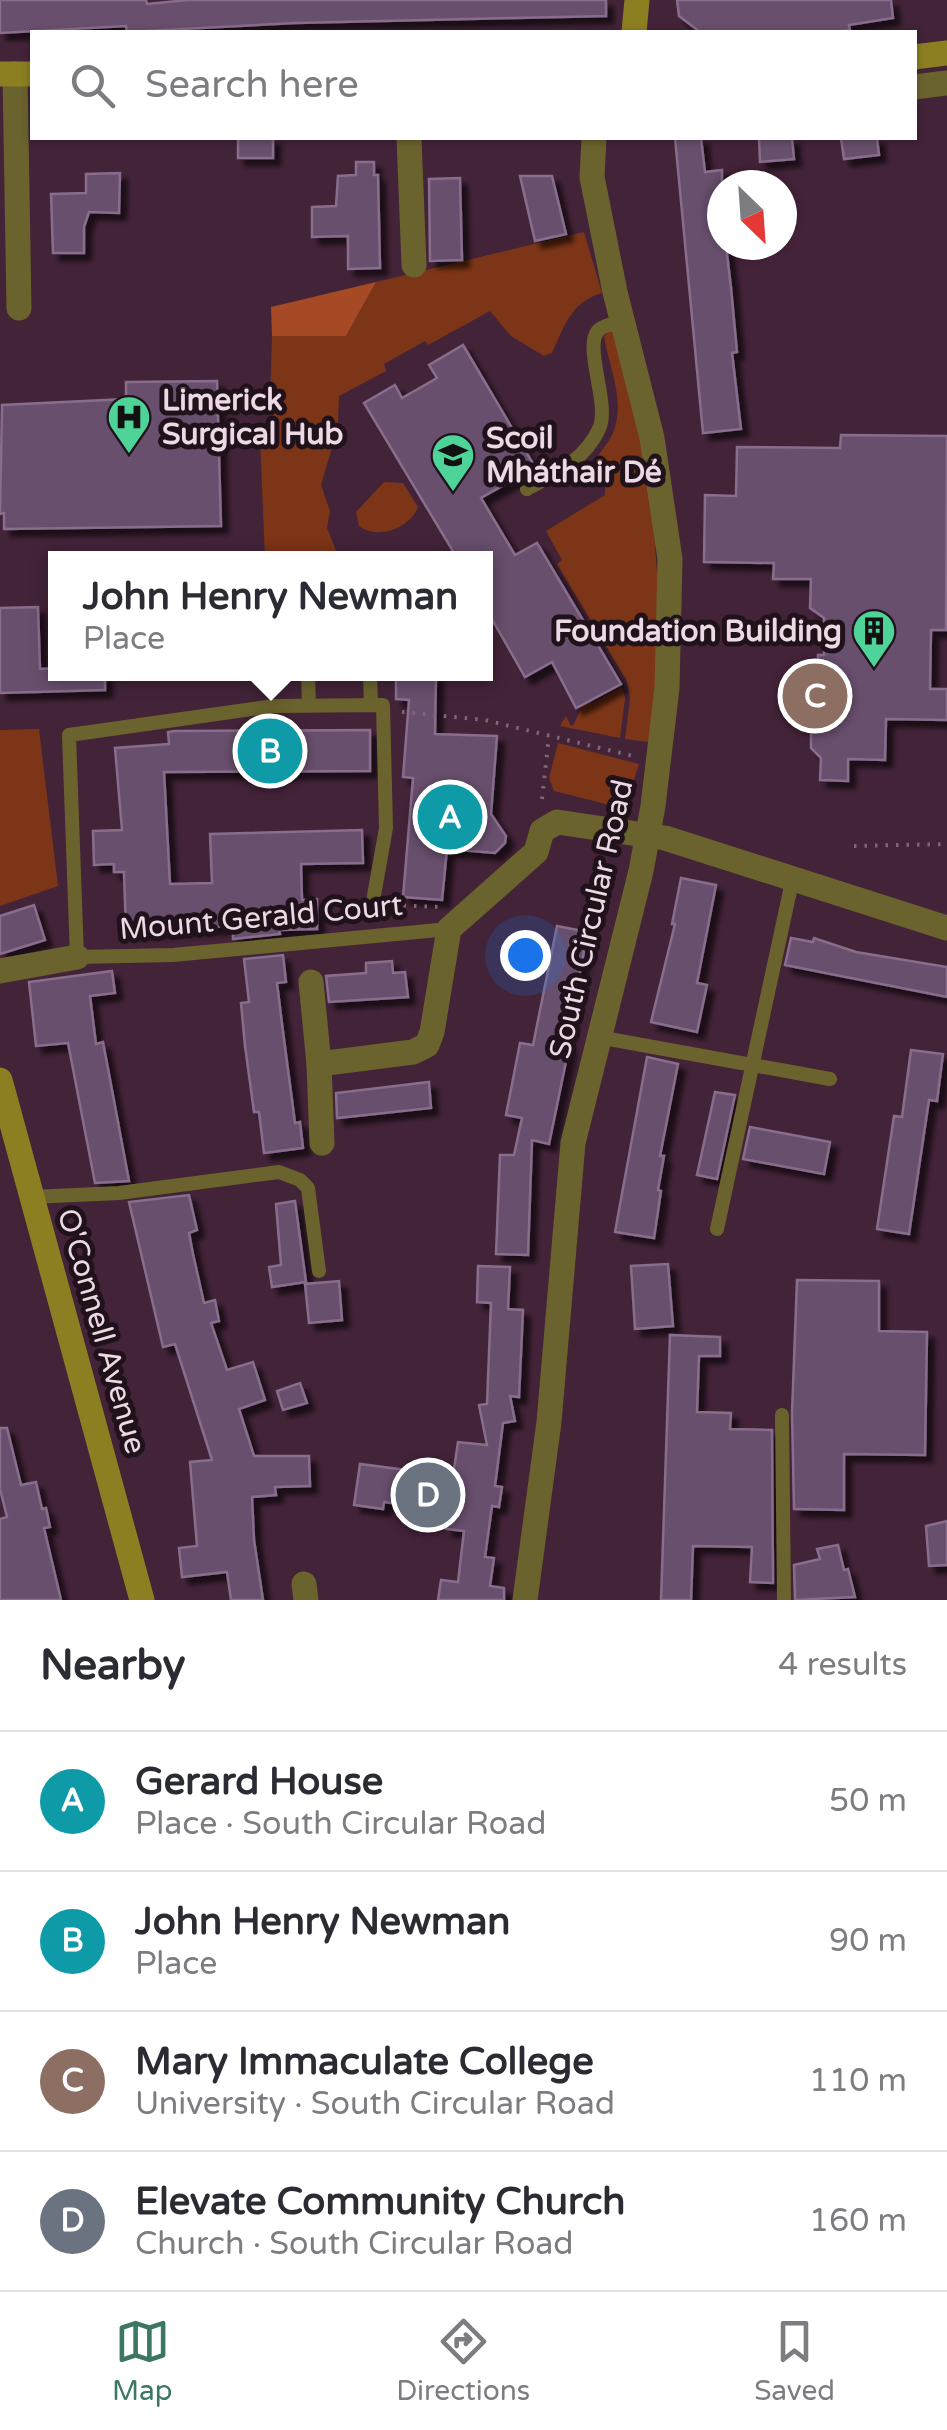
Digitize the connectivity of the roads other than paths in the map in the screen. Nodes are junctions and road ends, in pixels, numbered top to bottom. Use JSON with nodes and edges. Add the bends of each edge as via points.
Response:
{"nodes":[{"id":1,"x":637,"y":0,"type":"edge"},
{"id":2,"x":634,"y":30,"type":"edge"},
{"id":3,"x":947,"y":53,"type":"edge"},
{"id":4,"x":917,"y":57,"type":"edge"},
{"id":5,"x":16,"y":74,"type":"edge"},
{"id":6,"x":947,"y":83,"type":"edge"},
{"id":7,"x":917,"y":87,"type":"edge"},
{"id":8,"x":408,"y":140,"type":"edge"},
{"id":9,"x":594,"y":140,"type":"edge"},
{"id":10,"x":9,"y":251,"type":"edge"},
{"id":11,"x":414,"y":266,"type":"dead end"},
{"id":12,"x":19,"y":308,"type":"dead end"},
{"id":13,"x":622,"y":320,"type":"junction"},
{"id":14,"x":527,"y":489,"type":"dead end"},
{"id":15,"x":308,"y":681,"type":"edge"},
{"id":16,"x":371,"y":681,"type":"edge"},
{"id":17,"x":309,"y":706,"type":"junction"},
{"id":18,"x":377,"y":708,"type":"junction"},
{"id":19,"x":646,"y":834,"type":"junction"},
{"id":20,"x":793,"y":876,"type":"junction"},
{"id":21,"x":373,"y":901,"type":"road end"},
{"id":22,"x":947,"y":928,"type":"edge"},
{"id":23,"x":449,"y":929,"type":"junction"},
{"id":24,"x":77,"y":958,"type":"junction"},
{"id":25,"x":0,"y":971,"type":"edge"},
{"id":26,"x":311,"y":982,"type":"dead end"},
{"id":27,"x":598,"y":1037,"type":"junction"},
{"id":28,"x":319,"y":1064,"type":"junction"},
{"id":29,"x":752,"y":1065,"type":"junction"},
{"id":30,"x":830,"y":1079,"type":"dead end"},
{"id":31,"x":0,"y":1080,"type":"edge"},
{"id":32,"x":7,"y":1130,"type":"edge"},
{"id":33,"x":322,"y":1143,"type":"dead end"},
{"id":34,"x":31,"y":1198,"type":"junction"},
{"id":35,"x":717,"y":1229,"type":"dead end"},
{"id":36,"x":319,"y":1272,"type":"dead end"},
{"id":37,"x":782,"y":1415,"type":"dead end"},
{"id":38,"x":142,"y":1600,"type":"edge"},
{"id":39,"x":525,"y":1600,"type":"edge"},
{"id":40,"x":784,"y":1600,"type":"edge"}],
"edges":[{"from":1,"to":2,"type":"main road"},
{"from":3,"to":4,"type":"main road"},
{"from":5,"to":10,"type":"street"},
{"from":6,"to":7,"type":"street"},
{"from":8,"to":11,"type":"street"},
{"from":9,"to":13,"type":"street","name":"South Circular Road","via":[[592,178]]},
{"from":10,"to":12,"type":"street"},
{"from":13,"to":14,"type":"lane","via":[[594,336],[600,427],[579,459]]},
{"from":13,"to":19,"type":"street","name":"South Circular Road","via":[[652,438],[670,559],[665,719]]},
{"from":15,"to":17,"type":"lane"},
{"from":16,"to":18,"type":"lane"},
{"from":17,"to":18,"type":"lane"},
{"from":17,"to":24,"type":"lane","via":[[68,735]]},
{"from":18,"to":21,"type":"lane","via":[[386,828]]},
{"from":19,"to":20,"type":"street"},
{"from":19,"to":23,"type":"street","via":[[557,822],[542,831],[536,852]]},
{"from":19,"to":27,"type":"street","name":"South Circular Road"},
{"from":20,"to":22,"type":"street"},
{"from":20,"to":29,"type":"lane"},
{"from":23,"to":24,"type":"lane","name":"Mount Gerald Court"},
{"from":23,"to":28,"type":"street","via":[[426,1045]]},
{"from":24,"to":25,"type":"street"},
{"from":26,"to":28,"type":"street"},
{"from":27,"to":29,"type":"lane"},
{"from":27,"to":39,"type":"street","name":"South Circular Road","via":[[573,1143],[549,1422]]},
{"from":28,"to":33,"type":"street"},
{"from":29,"to":30,"type":"lane"},
{"from":29,"to":35,"type":"lane"},
{"from":31,"to":32,"type":"main road","name":"O'Connell Avenue"},
{"from":32,"to":34,"type":"main road","name":"O'Connell Avenue"},
{"from":34,"to":36,"type":"lane","via":[[279,1172],[308,1188]]},
{"from":34,"to":38,"type":"main road","name":"O'Connell Avenue"},
{"from":37,"to":40,"type":"lane"}]}
